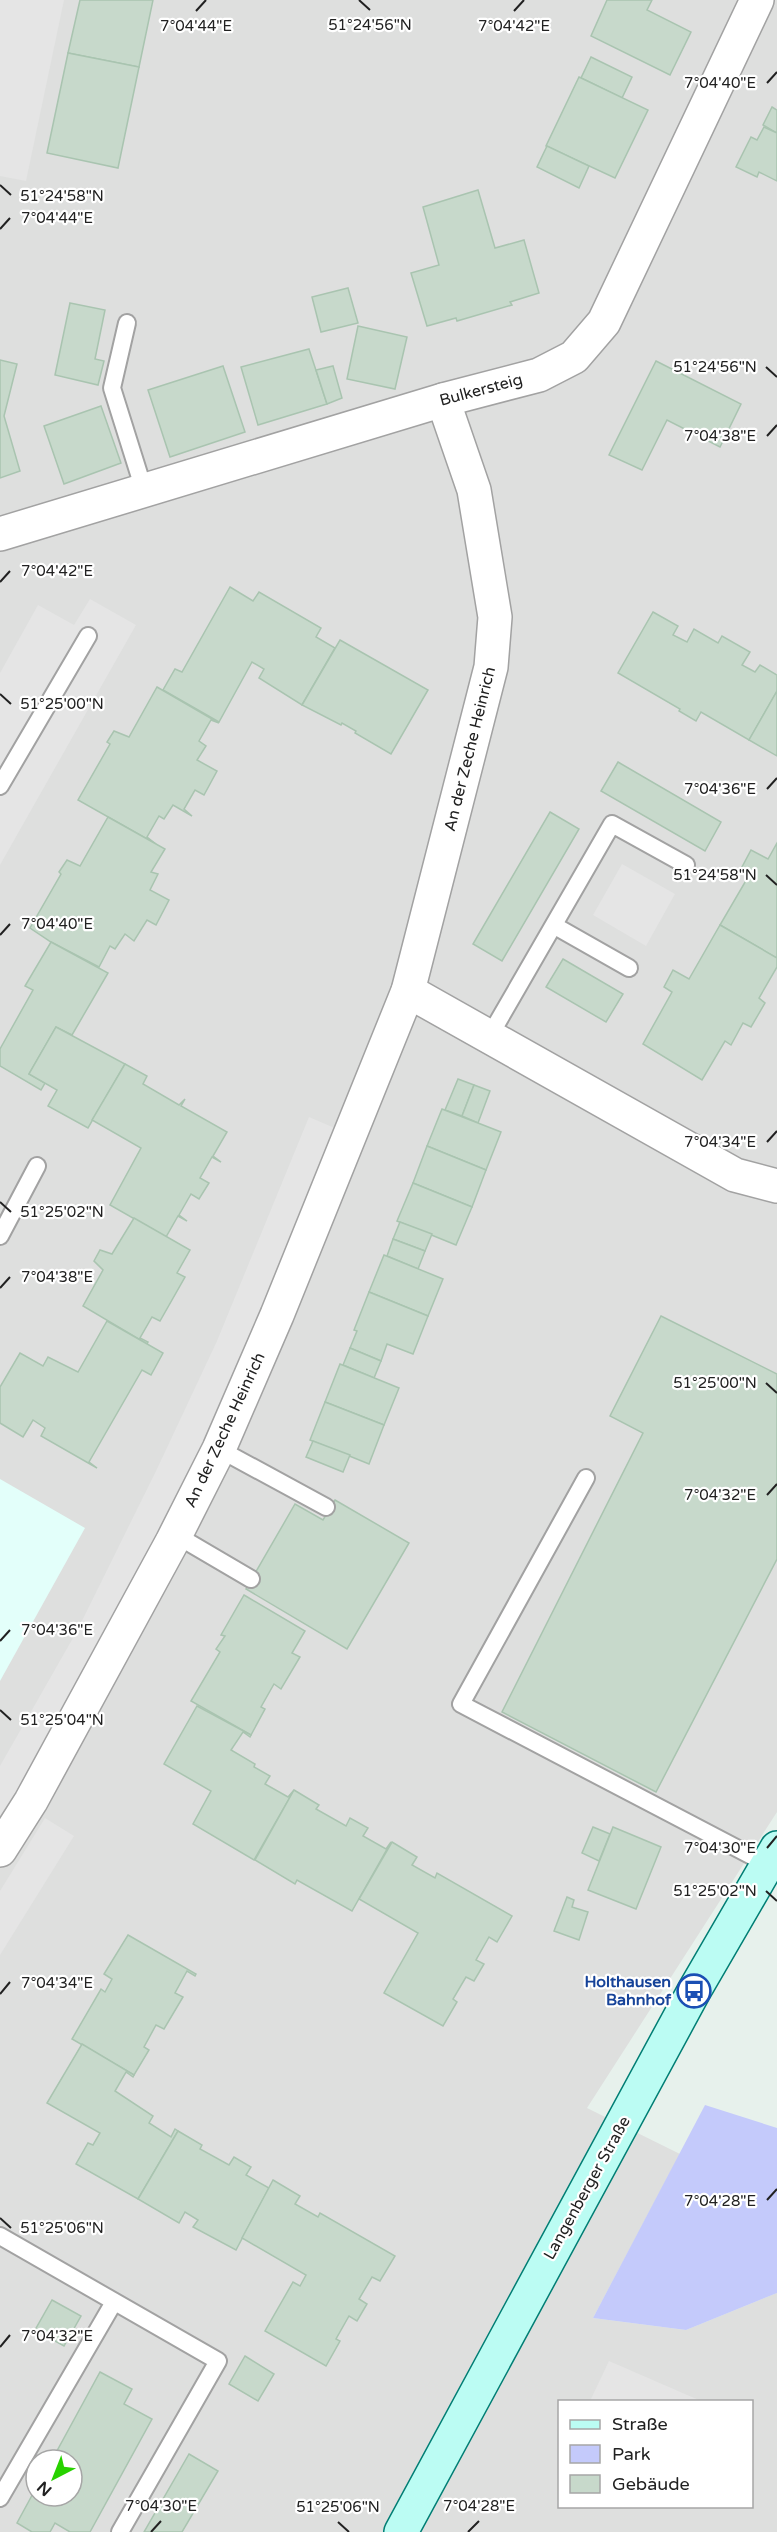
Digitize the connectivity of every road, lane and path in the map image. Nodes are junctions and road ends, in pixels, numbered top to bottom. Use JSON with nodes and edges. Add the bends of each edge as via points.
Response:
{"nodes":[{"id":1,"x":757,"y":0,"type":"edge"},
{"id":2,"x":127,"y":323,"type":"dead end"},
{"id":3,"x":443,"y":400,"type":"junction"},
{"id":4,"x":144,"y":490,"type":"junction"},
{"id":5,"x":0,"y":534,"type":"edge"},
{"id":6,"x":88,"y":636,"type":"dead end"},
{"id":7,"x":0,"y":786,"type":"edge"},
{"id":8,"x":686,"y":866,"type":"dead end"},
{"id":9,"x":555,"y":926,"type":"junction"},
{"id":10,"x":629,"y":968,"type":"dead end"},
{"id":11,"x":408,"y":991,"type":"junction"},
{"id":12,"x":489,"y":1037,"type":"junction"},
{"id":13,"x":38,"y":1166,"type":"dead end"},
{"id":14,"x":777,"y":1186,"type":"edge"},
{"id":15,"x":0,"y":1236,"type":"edge"},
{"id":16,"x":219,"y":1449,"type":"junction"},
{"id":17,"x":586,"y":1478,"type":"dead end"},
{"id":18,"x":326,"y":1507,"type":"dead end"},
{"id":19,"x":176,"y":1535,"type":"junction"},
{"id":20,"x":251,"y":1580,"type":"dead end"},
{"id":21,"x":0,"y":1850,"type":"edge"},
{"id":22,"x":772,"y":1856,"type":"edge"},
{"id":23,"x":0,"y":2236,"type":"edge"},
{"id":24,"x":114,"y":2302,"type":"junction"},
{"id":25,"x":0,"y":2498,"type":"edge"},
{"id":26,"x":120,"y":2532,"type":"edge"},
{"id":27,"x":401,"y":2532,"type":"edge"}],
"edges":[{"from":1,"to":3,"type":"street","name":"Bulkersteig","via":[[604,322],[574,357],[539,375]]},
{"from":2,"to":4,"type":"lane","via":[[112,387]]},
{"from":3,"to":4,"type":"street","name":"Bulkersteig"},
{"from":3,"to":11,"type":"street","name":"An der Zeche Heinrich","via":[[474,490],[495,617],[491,667]]},
{"from":4,"to":5,"type":"street","name":"Bulkersteig"},
{"from":6,"to":7,"type":"lane"},
{"from":8,"to":9,"type":"lane","via":[[612,824]]},
{"from":9,"to":10,"type":"lane"},
{"from":9,"to":12,"type":"lane"},
{"from":11,"to":12,"type":"street"},
{"from":11,"to":16,"type":"street","name":"An der Zeche Heinrich"},
{"from":12,"to":14,"type":"street","via":[[735,1175]]},
{"from":13,"to":15,"type":"lane"},
{"from":16,"to":18,"type":"lane"},
{"from":16,"to":19,"type":"street","name":"An der Zeche Heinrich"},
{"from":17,"to":22,"type":"lane","via":[[461,1704]]},
{"from":19,"to":20,"type":"lane"},
{"from":19,"to":21,"type":"street","name":"An der Zeche Heinrich","via":[[31,1801]]},
{"from":22,"to":27,"type":"main road","name":"Langenberger Straße","via":[[694,1991]]},
{"from":23,"to":24,"type":"lane"},
{"from":24,"to":25,"type":"lane"},
{"from":24,"to":26,"type":"lane","via":[[218,2361]]}]}
